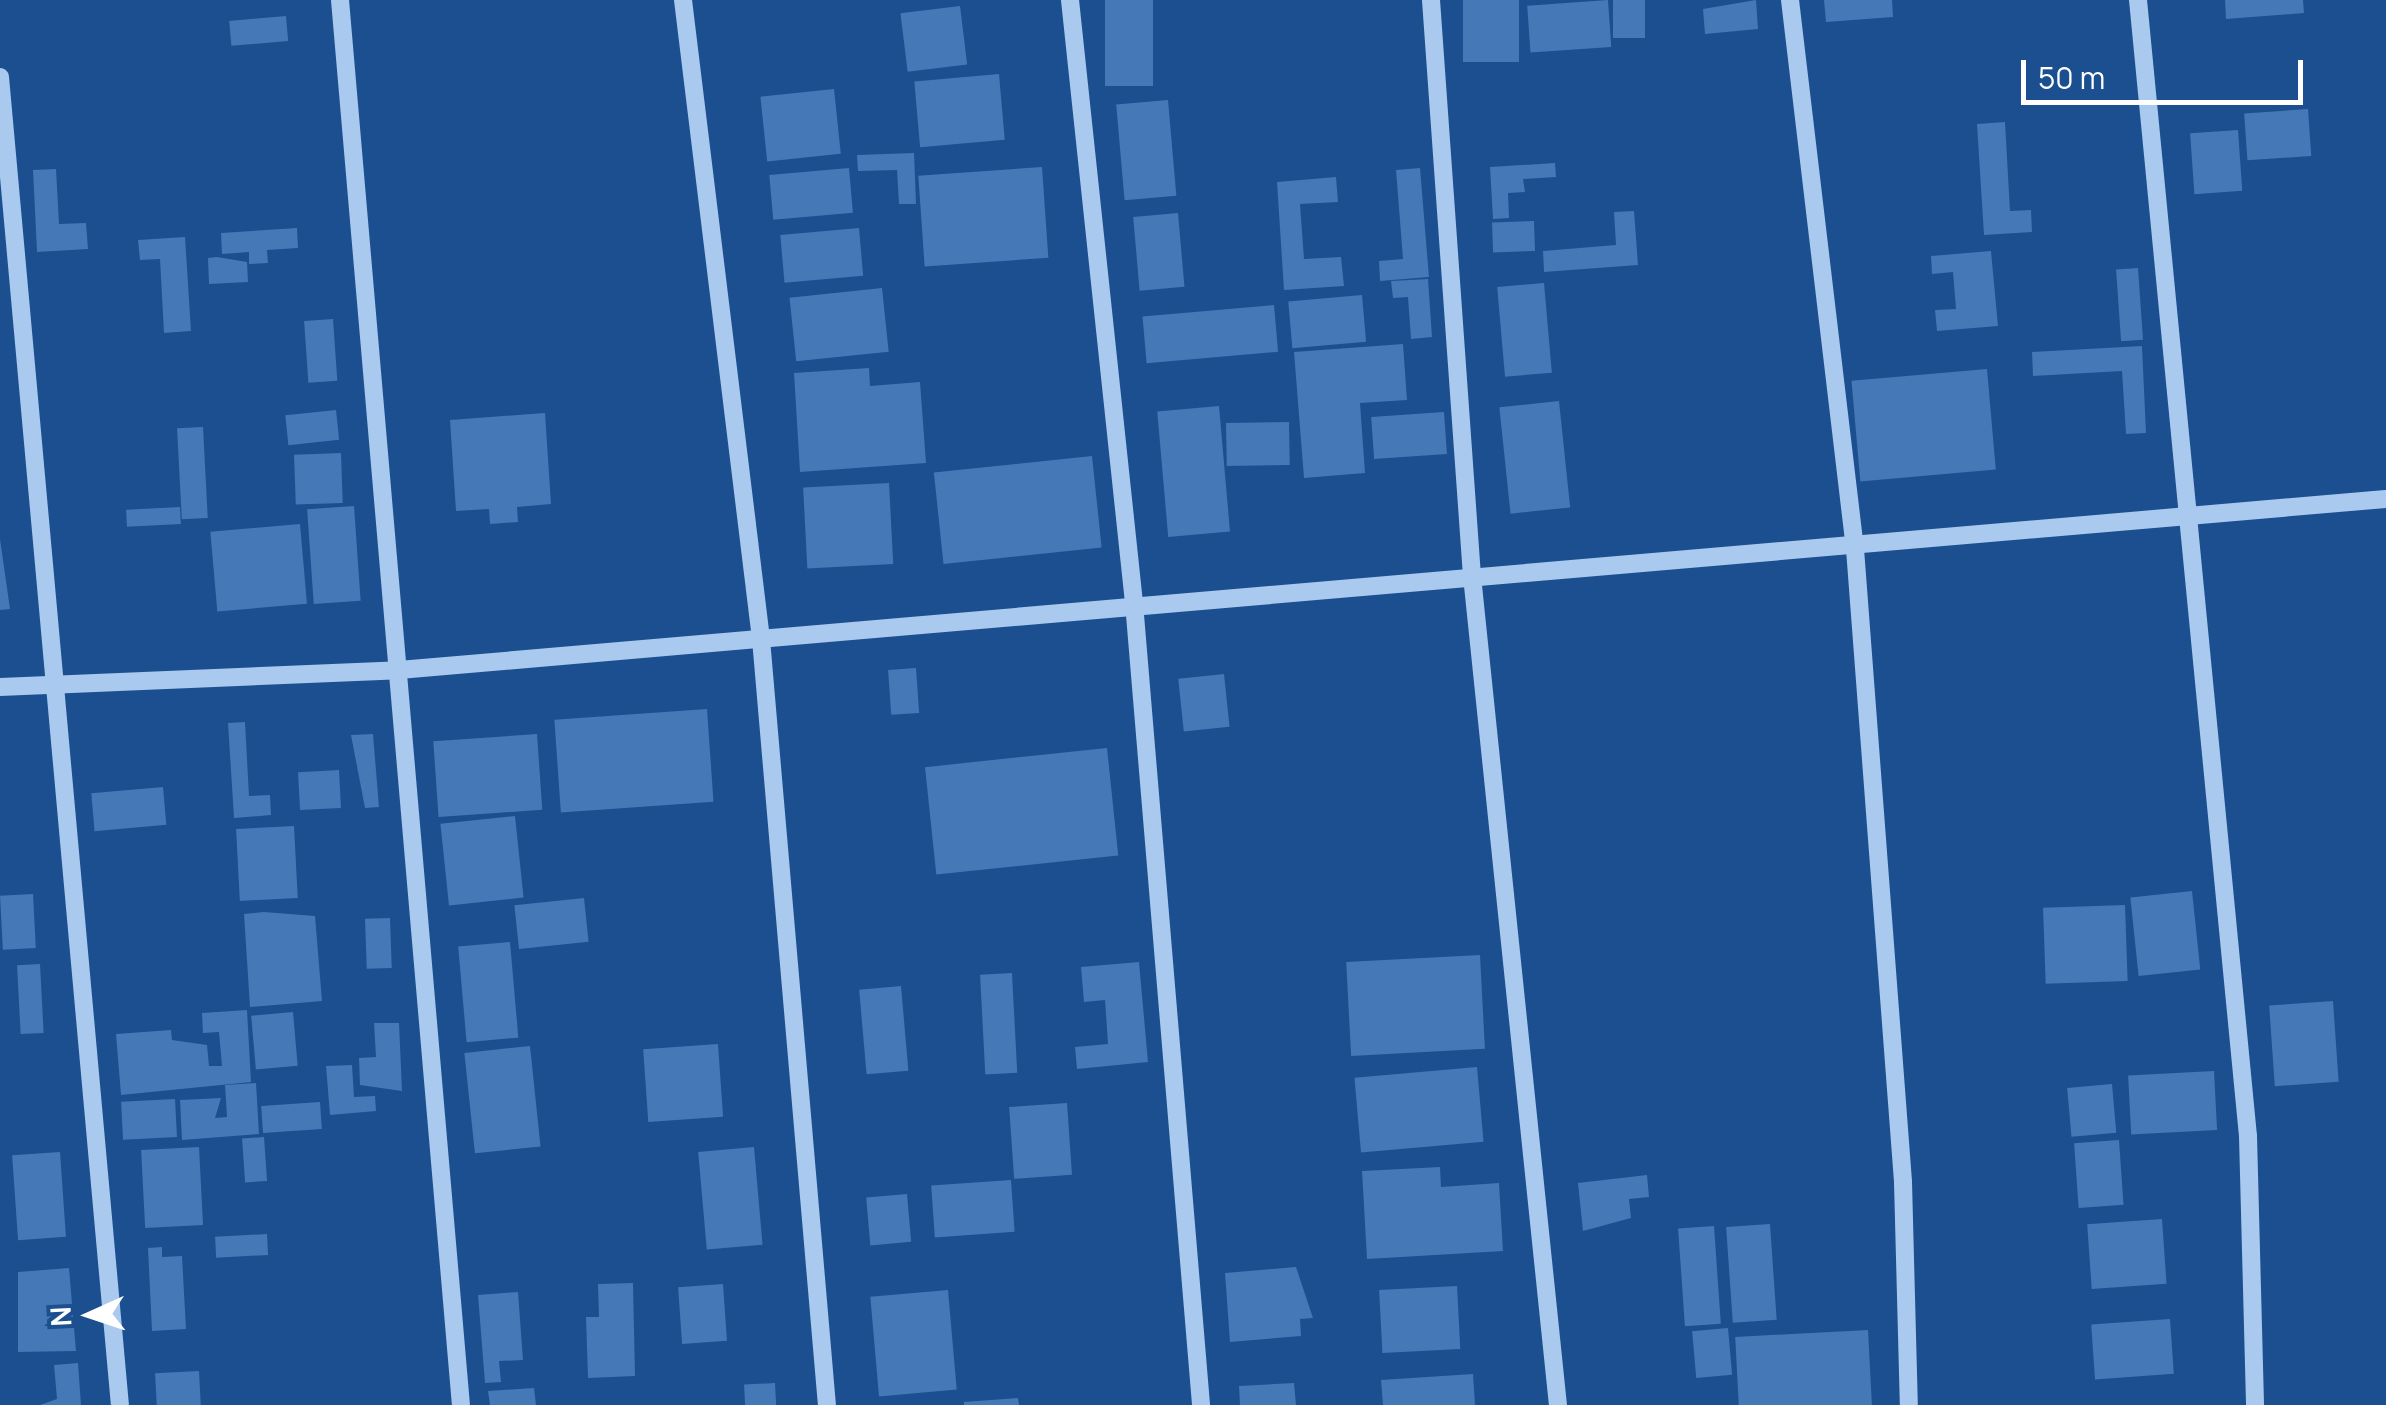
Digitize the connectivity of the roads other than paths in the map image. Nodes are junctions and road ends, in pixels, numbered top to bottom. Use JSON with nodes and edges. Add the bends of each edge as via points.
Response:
{"nodes":[{"id":1,"x":340,"y":0,"type":"edge"},
{"id":2,"x":684,"y":0,"type":"edge"},
{"id":3,"x":1070,"y":0,"type":"edge"},
{"id":4,"x":1431,"y":0,"type":"edge"},
{"id":5,"x":1790,"y":0,"type":"edge"},
{"id":6,"x":2138,"y":0,"type":"edge"},
{"id":7,"x":0,"y":77,"type":"edge"},
{"id":8,"x":2386,"y":499,"type":"edge"},
{"id":9,"x":2192,"y":518,"type":"junction"},
{"id":10,"x":1856,"y":549,"type":"junction"},
{"id":11,"x":1472,"y":576,"type":"junction"},
{"id":12,"x":1134,"y":603,"type":"junction"},
{"id":13,"x":761,"y":639,"type":"junction"},
{"id":14,"x":399,"y":670,"type":"junction"},
{"id":15,"x":55,"y":682,"type":"junction"},
{"id":16,"x":0,"y":686,"type":"edge"},
{"id":17,"x":120,"y":1405,"type":"edge"},
{"id":18,"x":460,"y":1405,"type":"edge"},
{"id":19,"x":826,"y":1405,"type":"edge"},
{"id":20,"x":1201,"y":1405,"type":"edge"},
{"id":21,"x":1558,"y":1405,"type":"edge"},
{"id":22,"x":1909,"y":1405,"type":"edge"},
{"id":23,"x":2255,"y":1405,"type":"edge"}],
"edges":[{"from":1,"to":14,"type":"street"},
{"from":2,"to":13,"type":"street"},
{"from":3,"to":12,"type":"street"},
{"from":4,"to":11,"type":"street"},
{"from":5,"to":10,"type":"street"},
{"from":6,"to":9,"type":"street"},
{"from":7,"to":15,"type":"street"},
{"from":8,"to":9,"type":"street"},
{"from":9,"to":10,"type":"street"},
{"from":9,"to":23,"type":"street","via":[[2248,1136]]},
{"from":10,"to":11,"type":"street"},
{"from":10,"to":22,"type":"street","via":[[1903,1182]]},
{"from":11,"to":12,"type":"street"},
{"from":11,"to":21,"type":"street"},
{"from":12,"to":13,"type":"street"},
{"from":12,"to":20,"type":"street"},
{"from":13,"to":14,"type":"street"},
{"from":13,"to":19,"type":"street"},
{"from":14,"to":15,"type":"street"},
{"from":14,"to":18,"type":"street"},
{"from":15,"to":16,"type":"street"},
{"from":15,"to":17,"type":"street"}]}
